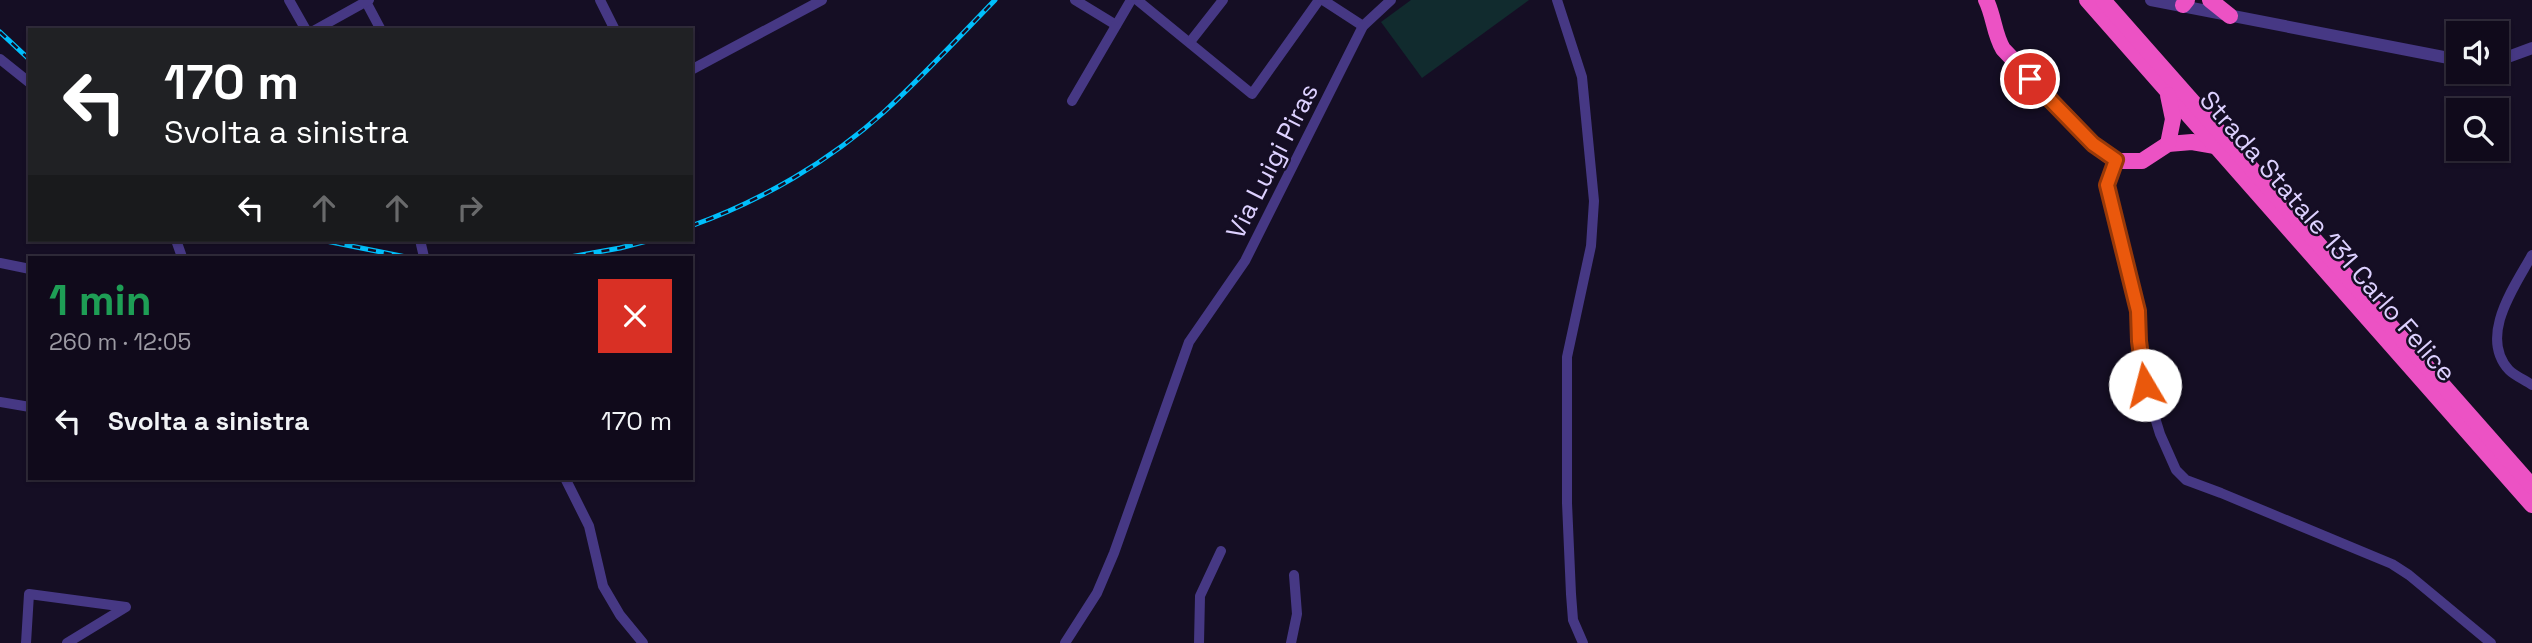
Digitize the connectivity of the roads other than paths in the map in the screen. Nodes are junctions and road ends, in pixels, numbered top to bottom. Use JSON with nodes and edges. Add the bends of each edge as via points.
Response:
{"nodes":[{"id":1,"x":289,"y":0,"type":"edge"},
{"id":2,"x":600,"y":0,"type":"edge"},
{"id":3,"x":822,"y":0,"type":"edge"},
{"id":4,"x":1075,"y":0,"type":"edge"},
{"id":5,"x":1131,"y":0,"type":"edge"},
{"id":6,"x":1137,"y":0,"type":"edge"},
{"id":7,"x":1223,"y":0,"type":"edge"},
{"id":8,"x":1321,"y":0,"type":"edge"},
{"id":9,"x":1391,"y":0,"type":"edge"},
{"id":10,"x":1557,"y":0,"type":"edge"},
{"id":11,"x":2087,"y":0,"type":"edge"},
{"id":12,"x":2103,"y":0,"type":"edge"},
{"id":13,"x":2151,"y":0,"type":"edge"},
{"id":14,"x":2210,"y":0,"type":"edge"},
{"id":15,"x":367,"y":1,"type":"edge"},
{"id":16,"x":2184,"y":2,"type":"edge"},
{"id":17,"x":1994,"y":3,"type":"edge"},
{"id":18,"x":2230,"y":16,"type":"junction"},
{"id":19,"x":1116,"y":25,"type":"junction"},
{"id":20,"x":1363,"y":26,"type":"junction"},
{"id":21,"x":305,"y":28,"type":"edge"},
{"id":22,"x":319,"y":28,"type":"edge"},
{"id":23,"x":380,"y":28,"type":"edge"},
{"id":24,"x":614,"y":28,"type":"edge"},
{"id":25,"x":1190,"y":41,"type":"junction"},
{"id":26,"x":2532,"y":47,"type":"edge"},
{"id":27,"x":2509,"y":56,"type":"edge"},
{"id":28,"x":2446,"y":58,"type":"edge"},
{"id":29,"x":0,"y":59,"type":"edge"},
{"id":30,"x":693,"y":69,"type":"edge"},
{"id":31,"x":28,"y":81,"type":"edge"},
{"id":32,"x":2166,"y":89,"type":"junction"},
{"id":33,"x":1072,"y":101,"type":"dead end"},
{"id":34,"x":2168,"y":144,"type":"junction"},
{"id":35,"x":2216,"y":146,"type":"junction"},
{"id":36,"x":2116,"y":160,"type":"junction"},
{"id":37,"x":2532,"y":255,"type":"edge"},
{"id":38,"x":0,"y":263,"type":"edge"},
{"id":39,"x":28,"y":269,"type":"edge"},
{"id":40,"x":2532,"y":385,"type":"edge"},
{"id":41,"x":0,"y":402,"type":"edge"},
{"id":42,"x":28,"y":407,"type":"edge"},
{"id":43,"x":566,"y":480,"type":"edge"},
{"id":44,"x":2532,"y":486,"type":"edge"},
{"id":45,"x":2532,"y":505,"type":"edge"},
{"id":46,"x":1221,"y":551,"type":"dead end"},
{"id":47,"x":1294,"y":575,"type":"dead end"},
{"id":48,"x":26,"y":643,"type":"edge"},
{"id":49,"x":67,"y":643,"type":"edge"},
{"id":50,"x":643,"y":643,"type":"edge"},
{"id":51,"x":1065,"y":643,"type":"edge"},
{"id":52,"x":1199,"y":643,"type":"edge"},
{"id":53,"x":1291,"y":643,"type":"edge"},
{"id":54,"x":1583,"y":643,"type":"edge"},
{"id":55,"x":2491,"y":643,"type":"edge"}],
"edges":[{"from":1,"to":21,"type":"street"},
{"from":2,"to":24,"type":"street"},
{"from":3,"to":30,"type":"street"},
{"from":4,"to":19,"type":"street"},
{"from":5,"to":19,"type":"street"},
{"from":6,"to":25,"type":"street"},
{"from":7,"to":25,"type":"street"},
{"from":8,"to":20,"type":"street"},
{"from":8,"to":25,"type":"street","via":[[1252,94]]},
{"from":9,"to":20,"type":"street","name":"Via Luigi Piras"},
{"from":10,"to":54,"type":"street","via":[[1582,77],[1594,201],[1591,246],[1567,357],[1571,594],[1573,620]]},
{"from":11,"to":32,"type":"highway","name":"Strada Statale 131 Carlo Felice"},
{"from":12,"to":44,"type":"highway","name":"Strada Statale 131 Carlo Felice"},
{"from":13,"to":16,"type":"street"},
{"from":14,"to":18,"type":"highway"},
{"from":15,"to":22,"type":"street"},
{"from":15,"to":23,"type":"street"},
{"from":16,"to":18,"type":"street"},
{"from":17,"to":36,"type":"highway","via":[[1998,41],[2009,56],[2093,144]]},
{"from":18,"to":28,"type":"street"},
{"from":19,"to":33,"type":"street"},
{"from":20,"to":51,"type":"street","name":"Via Luigi Piras","via":[[1245,261],[1189,342],[1114,553],[1097,593]]},
{"from":26,"to":27,"type":"street"},
{"from":29,"to":31,"type":"street"},
{"from":32,"to":34,"type":"highway","via":[[2173,119]]},
{"from":32,"to":35,"type":"highway","name":"Strada Statale 131 Carlo Felice"},
{"from":34,"to":35,"type":"highway"},
{"from":34,"to":36,"type":"highway","via":[[2142,161]]},
{"from":35,"to":45,"type":"highway","name":"Strada Statale 131 Carlo Felice"},
{"from":36,"to":55,"type":"street","via":[[2107,185],[2138,311],[2145,385],[2176,470],[2186,481],[2392,564]]},
{"from":37,"to":40,"type":"street","via":[[2506,303],[2498,352],[2510,370]]},
{"from":38,"to":39,"type":"street"},
{"from":41,"to":42,"type":"street"},
{"from":43,"to":50,"type":"street","via":[[589,526],[603,586]]},
{"from":46,"to":52,"type":"street","via":[[1200,596]]},
{"from":47,"to":53,"type":"street","via":[[1297,614]]},
{"from":48,"to":49,"type":"street","via":[[29,594],[126,607]]}]}
